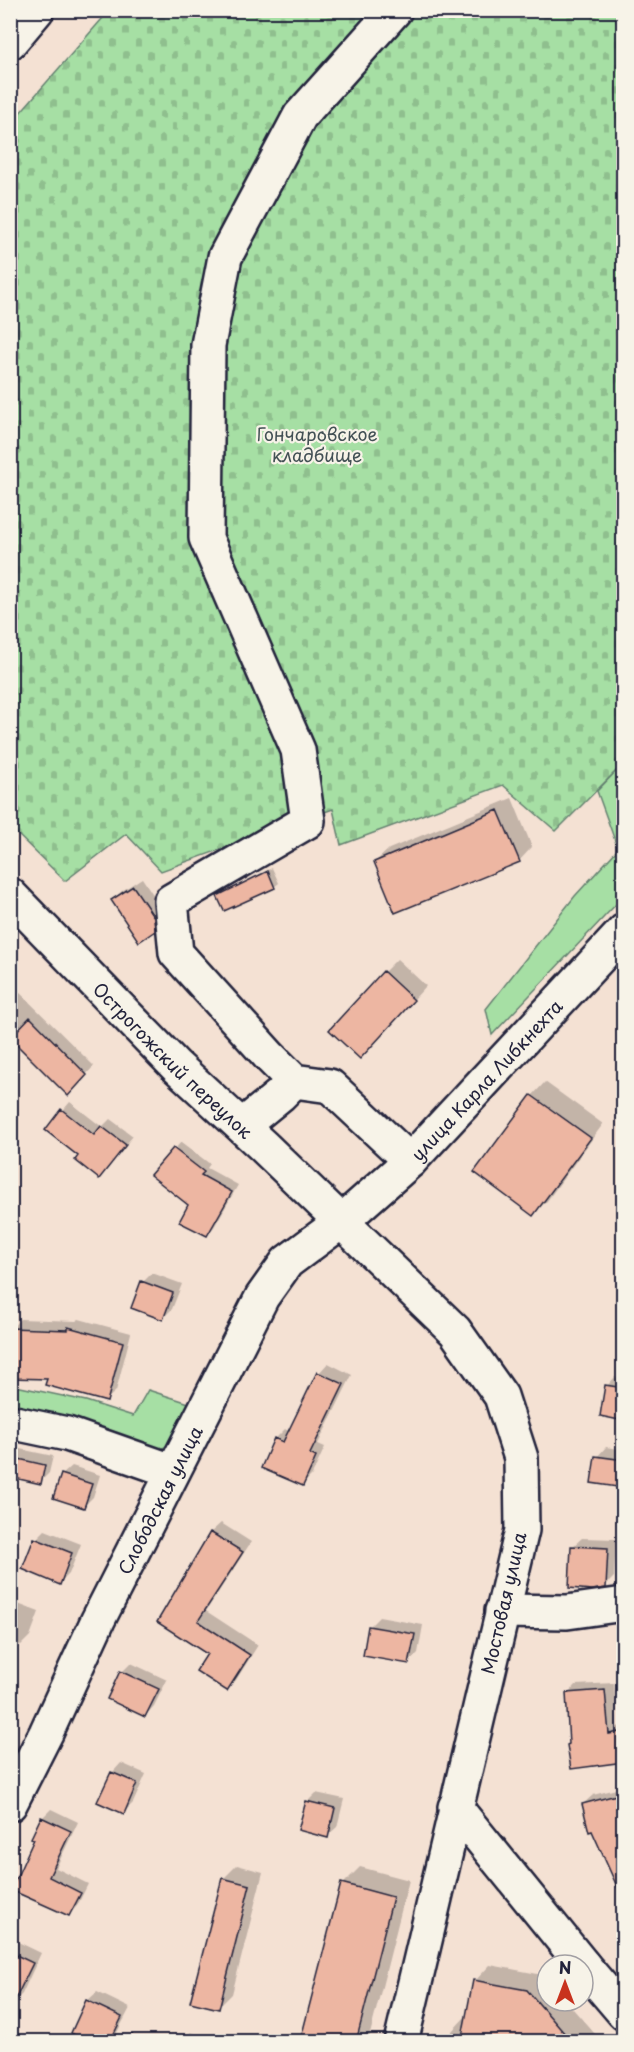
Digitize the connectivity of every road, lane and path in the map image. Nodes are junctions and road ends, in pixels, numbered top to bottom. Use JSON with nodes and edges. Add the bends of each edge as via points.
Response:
{"nodes":[{"id":1,"x":37,"y":10,"type":"edge"},
{"id":2,"x":395,"y":10,"type":"edge"},
{"id":3,"x":10,"y":42,"type":"edge"},
{"id":4,"x":10,"y":896,"type":"edge"},
{"id":5,"x":624,"y":931,"type":"edge"},
{"id":6,"x":294,"y":1081,"type":"junction"},
{"id":7,"x":242,"y":1126,"type":"junction"},
{"id":8,"x":410,"y":1161,"type":"junction"},
{"id":9,"x":342,"y":1221,"type":"junction"},
{"id":10,"x":10,"y":1422,"type":"edge"},
{"id":11,"x":172,"y":1471,"type":"junction"},
{"id":12,"x":624,"y":1604,"type":"edge"},
{"id":13,"x":502,"y":1611,"type":"junction"},
{"id":14,"x":10,"y":1803,"type":"edge"},
{"id":15,"x":455,"y":1807,"type":"junction"},
{"id":16,"x":573,"y":1953,"type":"edge"},
{"id":17,"x":595,"y":1976,"type":"edge"},
{"id":18,"x":618,"y":1998,"type":"edge"},
{"id":19,"x":400,"y":2042,"type":"edge"}],
"edges":[{"from":1,"to":3,"type":"street"},
{"from":2,"to":6,"type":"street","via":[[300,116],[225,257],[208,345],[206,538],[298,750],[308,821],[171,901],[176,953]]},
{"from":4,"to":7,"type":"street","name":"Острогожский переулок","via":[[176,1066]]},
{"from":5,"to":8,"type":"street","name":"улица Карла Либкнехта"},
{"from":6,"to":7,"type":"street"},
{"from":6,"to":8,"type":"street","via":[[330,1086]]},
{"from":7,"to":9,"type":"street","name":"Острогожский переулок"},
{"from":8,"to":9,"type":"street","name":"улица Карла Либкнехта"},
{"from":9,"to":11,"type":"street","name":"Слободская улица","via":[[288,1262],[262,1297]]},
{"from":9,"to":13,"type":"street","name":"Мостовая улица","via":[[455,1331],[501,1396],[521,1458],[522,1530]]},
{"from":10,"to":11,"type":"street","via":[[67,1434]]},
{"from":11,"to":14,"type":"street","name":"Слободская улица"},
{"from":12,"to":13,"type":"street","via":[[567,1612]]},
{"from":13,"to":15,"type":"street","name":"Мостовая улица"},
{"from":15,"to":16,"type":"street"},
{"from":15,"to":19,"type":"street","name":"Мостовая улица"},
{"from":17,"to":18,"type":"street"}]}
